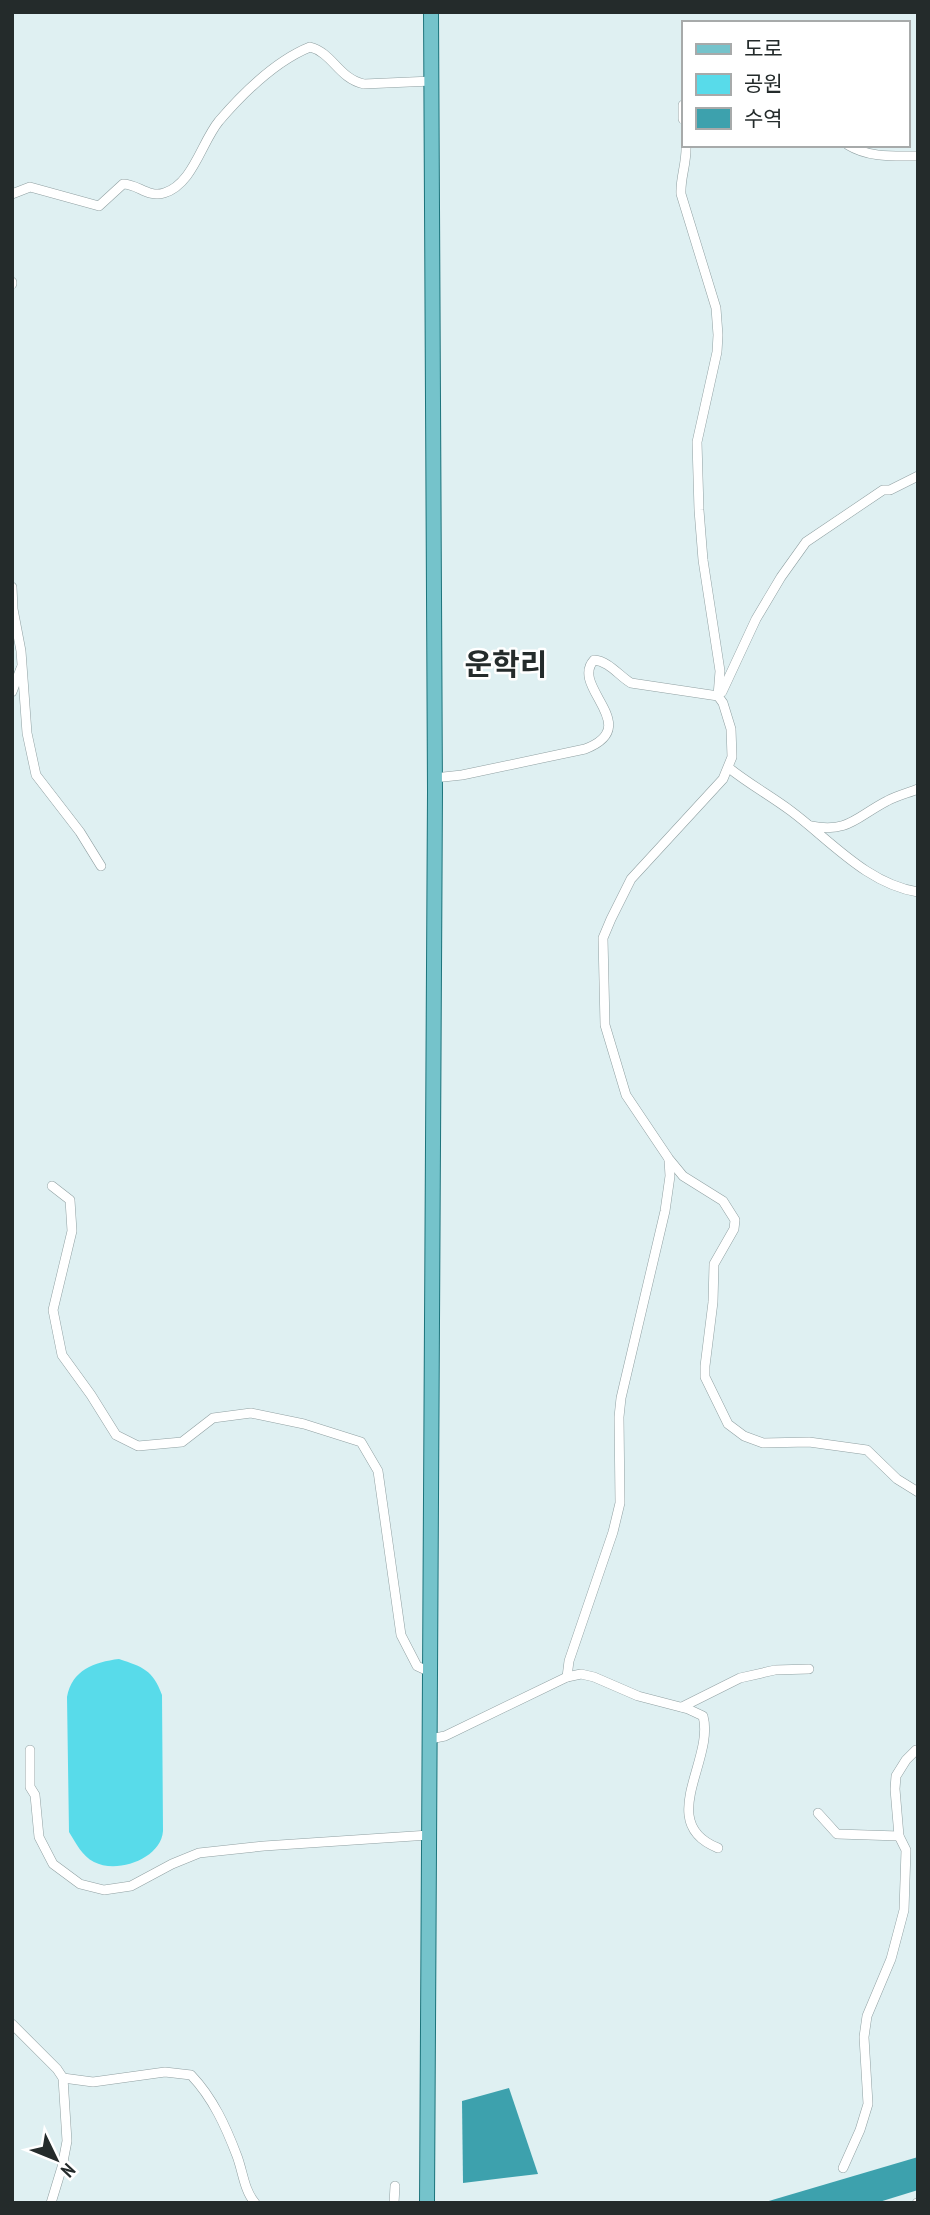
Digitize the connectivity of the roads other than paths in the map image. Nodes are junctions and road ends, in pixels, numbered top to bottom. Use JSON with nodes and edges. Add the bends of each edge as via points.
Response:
{"nodes":[{"id":1,"x":431,"y":12,"type":"edge"},
{"id":2,"x":432,"y":82,"type":"junction"},
{"id":3,"x":686,"y":147,"type":"edge"},
{"id":4,"x":852,"y":147,"type":"edge"},
{"id":5,"x":918,"y":156,"type":"edge"},
{"id":6,"x":12,"y":194,"type":"edge"},
{"id":7,"x":918,"y":476,"type":"edge"},
{"id":8,"x":12,"y":587,"type":"edge"},
{"id":9,"x":22,"y":667,"type":"junction"},
{"id":10,"x":12,"y":692,"type":"edge"},
{"id":11,"x":719,"y":696,"type":"junction"},
{"id":12,"x":729,"y":768,"type":"junction"},
{"id":13,"x":435,"y":778,"type":"junction"},
{"id":14,"x":918,"y":789,"type":"edge"},
{"id":15,"x":808,"y":825,"type":"junction"},
{"id":16,"x":102,"y":866,"type":"dead end"},
{"id":17,"x":918,"y":892,"type":"edge"},
{"id":18,"x":668,"y":1158,"type":"junction"},
{"id":19,"x":52,"y":1186,"type":"dead end"},
{"id":20,"x":918,"y":1492,"type":"edge"},
{"id":21,"x":809,"y":1669,"type":"dead end"},
{"id":22,"x":430,"y":1672,"type":"junction"},
{"id":23,"x":567,"y":1676,"type":"junction"},
{"id":24,"x":680,"y":1707,"type":"junction"},
{"id":25,"x":430,"y":1739,"type":"junction"},
{"id":26,"x":30,"y":1750,"type":"dead end"},
{"id":27,"x":916,"y":1750,"type":"edge"},
{"id":28,"x":818,"y":1813,"type":"dead end"},
{"id":29,"x":429,"y":1835,"type":"junction"},
{"id":30,"x":899,"y":1836,"type":"junction"},
{"id":31,"x":718,"y":1848,"type":"dead end"},
{"id":32,"x":12,"y":2024,"type":"edge"},
{"id":33,"x":63,"y":2078,"type":"junction"},
{"id":34,"x":843,"y":2168,"type":"dead end"},
{"id":35,"x":395,"y":2186,"type":"dead end"},
{"id":36,"x":51,"y":2203,"type":"edge"},
{"id":37,"x":255,"y":2203,"type":"edge"},
{"id":38,"x":394,"y":2203,"type":"edge"},
{"id":39,"x":427,"y":2203,"type":"edge"}],
"edges":[{"from":1,"to":2,"type":"main road"},
{"from":2,"to":6,"type":"street","via":[[356,82],[310,47],[252,87],[218,122],[186,177],[165,192],[154,194],[123,184],[99,206],[30,187]]},
{"from":2,"to":13,"type":"main road"},
{"from":3,"to":11,"type":"street","via":[[681,194],[718,321],[717,352],[697,442],[699,510],[720,671]]},
{"from":4,"to":5,"type":"street","via":[[879,155]]},
{"from":7,"to":11,"type":"street","via":[[883,490],[806,542],[756,619]]},
{"from":8,"to":9,"type":"street"},
{"from":9,"to":10,"type":"street"},
{"from":9,"to":16,"type":"street","via":[[27,733],[36,775]]},
{"from":11,"to":12,"type":"street","via":[[731,729]]},
{"from":11,"to":13,"type":"street","via":[[631,683],[594,660],[588,677],[608,719],[599,742],[584,749]]},
{"from":12,"to":15,"type":"street"},
{"from":12,"to":18,"type":"street","via":[[631,879],[603,938],[605,1025],[617,1071],[626,1095]]},
{"from":13,"to":22,"type":"main road"},
{"from":14,"to":15,"type":"street","via":[[838,828]]},
{"from":15,"to":17,"type":"street","via":[[884,880]]},
{"from":18,"to":20,"type":"street","via":[[683,1176],[723,1201],[735,1220],[713,1265],[705,1366],[705,1377],[728,1424],[763,1443],[810,1442],[867,1450]]},
{"from":18,"to":23,"type":"street","via":[[665,1211],[621,1398],[620,1503]]},
{"from":19,"to":22,"type":"street","via":[[70,1200],[72,1231],[53,1310],[62,1355],[116,1436],[138,1446],[182,1442],[213,1418],[251,1413],[361,1442],[378,1471],[401,1636],[417,1666]]},
{"from":21,"to":24,"type":"street","via":[[740,1678]]},
{"from":22,"to":25,"type":"main road"},
{"from":23,"to":24,"type":"street","via":[[594,1677]]},
{"from":23,"to":25,"type":"street"},
{"from":24,"to":31,"type":"street","via":[[703,1716],[706,1726],[691,1789],[691,1821],[698,1837]]},
{"from":25,"to":29,"type":"main road"},
{"from":26,"to":29,"type":"street","via":[[30,1787],[40,1837],[53,1864],[80,1884],[104,1891],[131,1886],[198,1853]]},
{"from":27,"to":30,"type":"street","via":[[896,1776]]},
{"from":28,"to":30,"type":"street","via":[[837,1834]]},
{"from":29,"to":39,"type":"main road"},
{"from":30,"to":34,"type":"street","via":[[906,1850],[904,1910],[891,1959],[867,2016],[868,2104]]},
{"from":32,"to":33,"type":"street"},
{"from":33,"to":36,"type":"street","via":[[67,2141]]},
{"from":33,"to":37,"type":"street","via":[[93,2082],[164,2072],[191,2076],[216,2107]]},
{"from":35,"to":38,"type":"street"}]}
